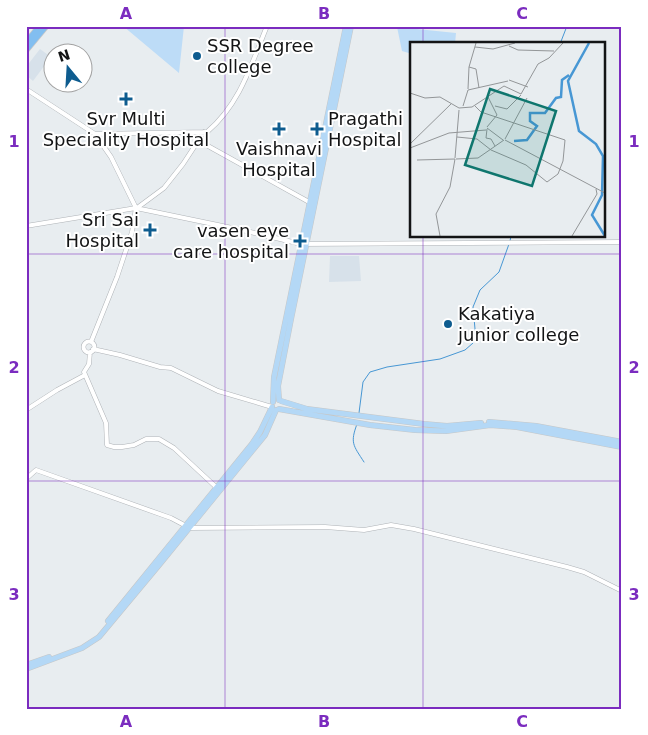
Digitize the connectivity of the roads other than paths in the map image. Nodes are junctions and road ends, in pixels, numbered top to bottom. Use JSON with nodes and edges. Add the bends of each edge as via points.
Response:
{"nodes":[{"id":1,"x":40,"y":26,"type":"edge"},
{"id":2,"x":46,"y":26,"type":"edge"},
{"id":3,"x":267,"y":26,"type":"edge"},
{"id":4,"x":346,"y":26,"type":"edge"},
{"id":5,"x":351,"y":26,"type":"edge"},
{"id":6,"x":26,"y":43,"type":"edge"},
{"id":7,"x":26,"y":50,"type":"edge"},
{"id":8,"x":26,"y":89,"type":"edge"},
{"id":9,"x":204,"y":132,"type":"junction"},
{"id":10,"x":95,"y":134,"type":"junction"},
{"id":11,"x":199,"y":141,"type":"junction"},
{"id":12,"x":310,"y":202,"type":"junction"},
{"id":13,"x":136,"y":208,"type":"junction"},
{"id":14,"x":26,"y":226,"type":"edge"},
{"id":15,"x":622,"y":242,"type":"edge"},
{"id":16,"x":304,"y":244,"type":"junction"},
{"id":17,"x":91,"y":342,"type":"junction"},
{"id":18,"x":92,"y":351,"type":"junction"},
{"id":19,"x":86,"y":375,"type":"junction"},
{"id":20,"x":280,"y":400,"type":"junction"},
{"id":21,"x":275,"y":407,"type":"junction"},
{"id":22,"x":26,"y":410,"type":"edge"},
{"id":23,"x":620,"y":442,"type":"edge"},
{"id":24,"x":622,"y":447,"type":"edge"},
{"id":25,"x":26,"y":479,"type":"edge"},
{"id":26,"x":216,"y":487,"type":"junction"},
{"id":27,"x":188,"y":527,"type":"junction"},
{"id":28,"x":622,"y":591,"type":"edge"},
{"id":29,"x":26,"y":665,"type":"edge"},
{"id":30,"x":26,"y":669,"type":"edge"}],
"edges":[{"from":1,"to":6,"type":"highway"},
{"from":2,"to":7,"type":"highway"},
{"from":3,"to":9,"type":"street","via":[[234,103],[214,126]]},
{"from":4,"to":12,"type":"main road"},
{"from":5,"to":16,"type":"main road"},
{"from":8,"to":10,"type":"street"},
{"from":9,"to":10,"type":"street"},
{"from":9,"to":11,"type":"street"},
{"from":10,"to":13,"type":"street","via":[[112,157]]},
{"from":11,"to":12,"type":"street"},
{"from":11,"to":13,"type":"street","via":[[164,188]]},
{"from":12,"to":16,"type":"main road"},
{"from":13,"to":14,"type":"street"},
{"from":13,"to":16,"type":"street"},
{"from":13,"to":17,"type":"street","via":[[132,232],[117,277]]},
{"from":15,"to":16,"type":"street"},
{"from":16,"to":20,"type":"main road","via":[[278,386]]},
{"from":16,"to":21,"type":"main road","via":[[274,377]]},
{"from":17,"to":18,"type":"street","via":[[94,344]]},
{"from":17,"to":18,"type":"street","via":[[83,346],[85,351]]},
{"from":18,"to":19,"type":"street","via":[[84,372]]},
{"from":18,"to":21,"type":"street","via":[[171,368],[218,391]]},
{"from":19,"to":22,"type":"street"},
{"from":19,"to":26,"type":"street","via":[[106,423],[107,446],[122,447],[159,438]]},
{"from":20,"to":21,"type":"main road","via":[[275,400]]},
{"from":20,"to":21,"type":"main road","via":[[282,406]]},
{"from":20,"to":23,"type":"main road","via":[[308,409],[437,426],[484,422],[522,424]]},
{"from":21,"to":24,"type":"main road","via":[[343,421],[415,430],[509,426]]},
{"from":21,"to":26,"type":"main road","via":[[252,444]]},
{"from":21,"to":27,"type":"main road","via":[[265,435]]},
{"from":25,"to":27,"type":"street","via":[[36,470]]},
{"from":26,"to":27,"type":"main road"},
{"from":27,"to":28,"type":"street","via":[[364,530],[391,525],[567,567]]},
{"from":27,"to":29,"type":"main road","via":[[93,637],[63,653]]},
{"from":27,"to":30,"type":"main road","via":[[99,637],[82,648]]}]}
